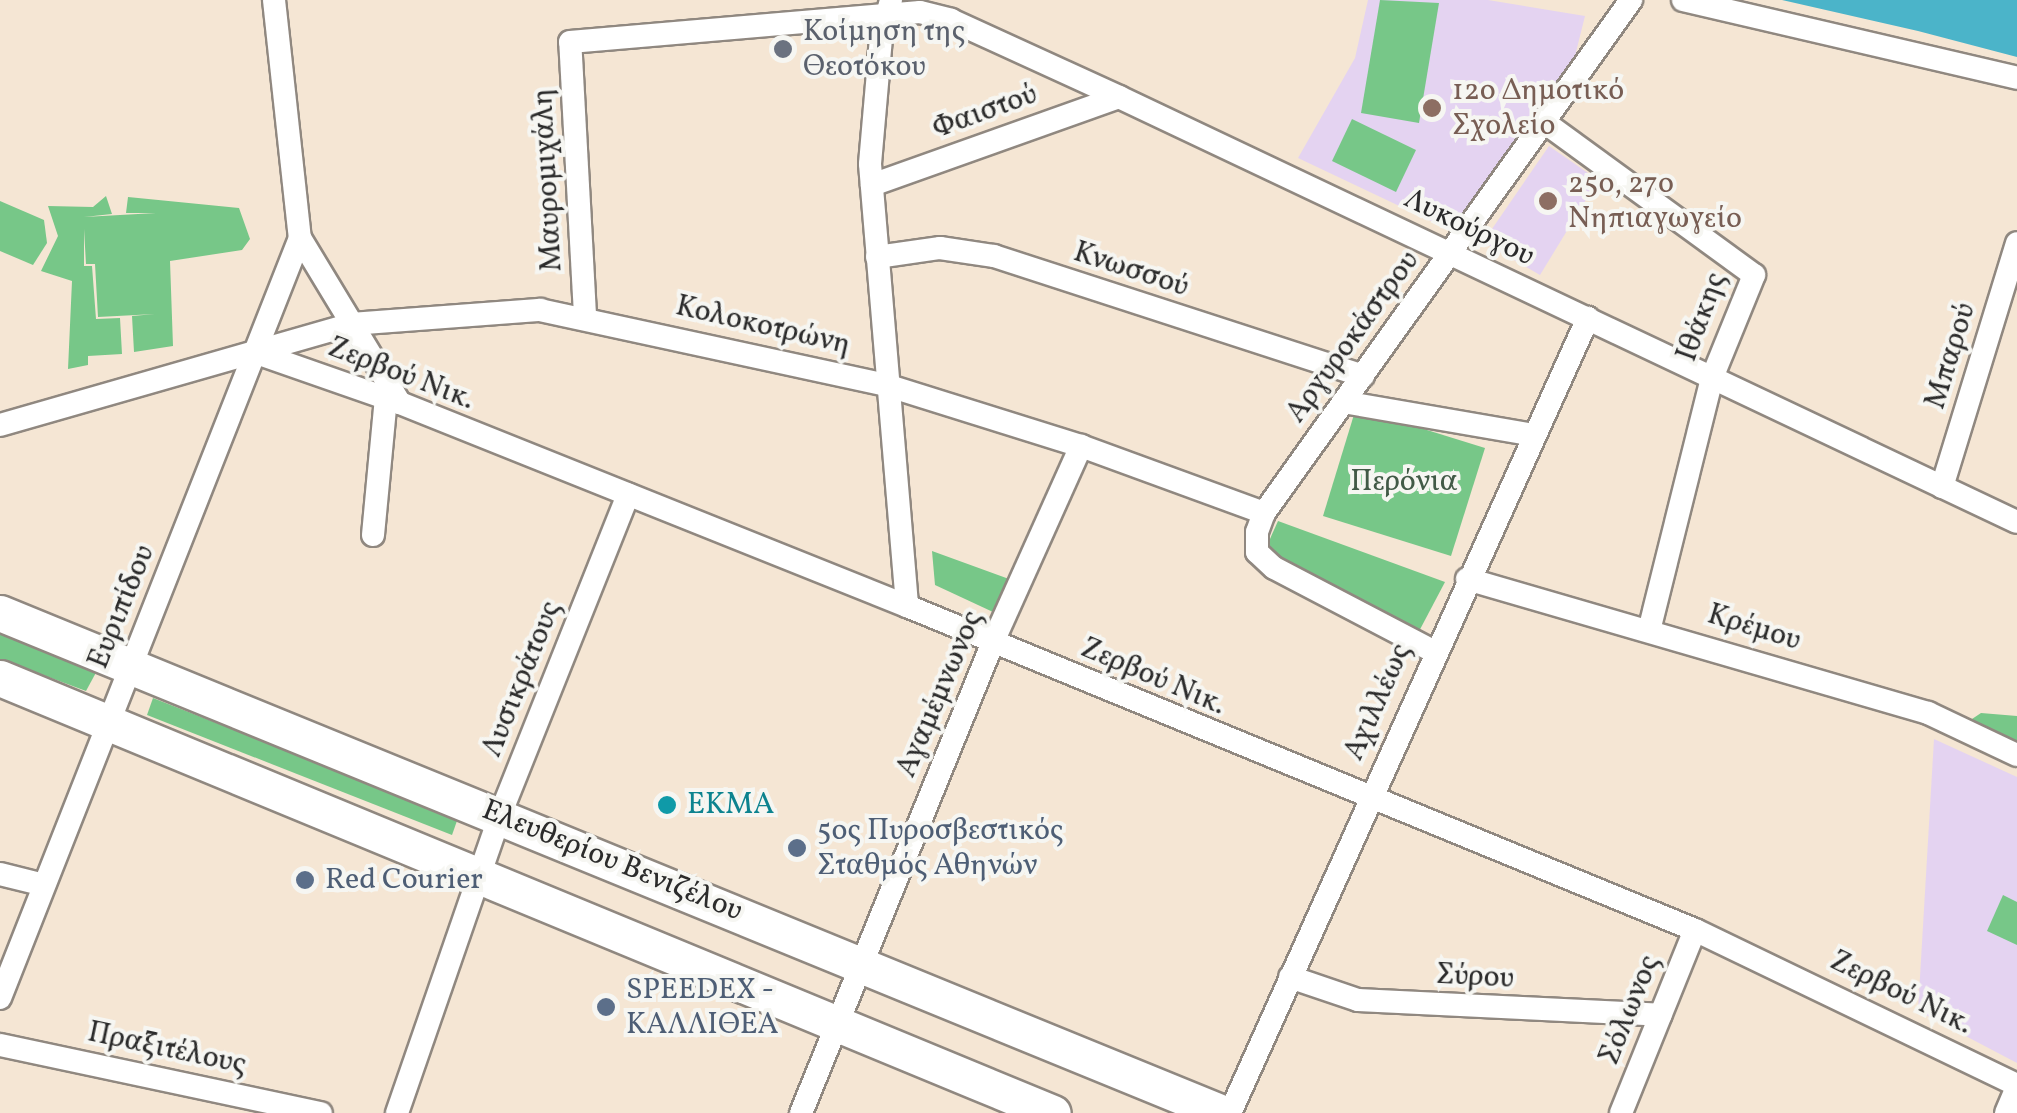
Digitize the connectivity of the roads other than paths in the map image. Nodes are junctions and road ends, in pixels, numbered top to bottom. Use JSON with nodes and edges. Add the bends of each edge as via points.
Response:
{"nodes":[{"id":1,"x":274,"y":0,"type":"edge"},
{"id":2,"x":1631,"y":0,"type":"edge"},
{"id":3,"x":1683,"y":0,"type":"edge"},
{"id":4,"x":881,"y":6,"type":"edge"},
{"id":5,"x":570,"y":42,"type":"joint"},
{"id":6,"x":2017,"y":78,"type":"edge"},
{"id":7,"x":1119,"y":96,"type":"junction"},
{"id":8,"x":1547,"y":124,"type":"junction"},
{"id":9,"x":872,"y":185,"type":"junction"},
{"id":10,"x":300,"y":238,"type":"junction"},
{"id":11,"x":2017,"y":244,"type":"edge"},
{"id":12,"x":1451,"y":252,"type":"junction"},
{"id":13,"x":876,"y":257,"type":"junction"},
{"id":14,"x":584,"y":315,"type":"junction"},
{"id":15,"x":1588,"y":318,"type":"junction"},
{"id":16,"x":352,"y":324,"type":"junction"},
{"id":17,"x":254,"y":352,"type":"junction"},
{"id":18,"x":1363,"y":376,"type":"junction"},
{"id":19,"x":1712,"y":378,"type":"junction"},
{"id":20,"x":886,"y":385,"type":"junction"},
{"id":21,"x":393,"y":401,"type":"junction"},
{"id":22,"x":1342,"y":402,"type":"junction"},
{"id":23,"x":0,"y":425,"type":"edge"},
{"id":24,"x":1534,"y":436,"type":"junction"},
{"id":25,"x":1082,"y":446,"type":"junction"},
{"id":26,"x":1942,"y":487,"type":"junction"},
{"id":27,"x":628,"y":495,"type":"junction"},
{"id":28,"x":1264,"y":513,"type":"junction"},
{"id":29,"x":2017,"y":522,"type":"edge"},
{"id":30,"x":372,"y":535,"type":"dead end"},
{"id":31,"x":1467,"y":579,"type":"junction"},
{"id":32,"x":907,"y":606,"type":"junction"},
{"id":33,"x":0,"y":613,"type":"edge"},
{"id":34,"x":1650,"y":627,"type":"junction"},
{"id":35,"x":992,"y":642,"type":"junction"},
{"id":36,"x":1433,"y":651,"type":"junction"},
{"id":37,"x":132,"y":664,"type":"junction"},
{"id":38,"x":0,"y":678,"type":"edge"},
{"id":39,"x":108,"y":718,"type":"junction"},
{"id":40,"x":2017,"y":755,"type":"edge"},
{"id":41,"x":1368,"y":800,"type":"junction"},
{"id":42,"x":500,"y":815,"type":"junction"},
{"id":43,"x":480,"y":873,"type":"junction"},
{"id":44,"x":0,"y":874,"type":"edge"},
{"id":45,"x":40,"y":884,"type":"junction"},
{"id":46,"x":1695,"y":930,"type":"junction"},
{"id":47,"x":862,"y":963,"type":"junction"},
{"id":48,"x":1290,"y":977,"type":"junction"},
{"id":49,"x":0,"y":998,"type":"edge"},
{"id":50,"x":1661,"y":1015,"type":"junction"},
{"id":51,"x":837,"y":1023,"type":"junction"},
{"id":52,"x":0,"y":1045,"type":"edge"},
{"id":53,"x":2017,"y":1086,"type":"edge"},
{"id":54,"x":321,"y":1113,"type":"edge"},
{"id":55,"x":397,"y":1113,"type":"edge"},
{"id":56,"x":801,"y":1113,"type":"edge"},
{"id":57,"x":1053,"y":1113,"type":"edge"},
{"id":58,"x":1222,"y":1113,"type":"edge"},
{"id":59,"x":1230,"y":1113,"type":"edge"},
{"id":60,"x":1621,"y":1113,"type":"edge"},
{"id":61,"x":2006,"y":1113,"type":"edge"}],
"edges":[{"from":1,"to":10,"type":"street","name":"Ευριπίδου"},
{"from":2,"to":8,"type":"street","name":"Αργυροκάστρου"},
{"from":3,"to":6,"type":"street"},
{"from":4,"to":5,"type":"street","name":"Λυκούργου"},
{"from":4,"to":7,"type":"street","name":"Λυκούργου","via":[[951,20]]},
{"from":4,"to":9,"type":"street"},
{"from":5,"to":14,"type":"street","name":"Μαυρομιχάλη"},
{"from":7,"to":9,"type":"street","name":"Φαιστού"},
{"from":7,"to":12,"type":"street","name":"Λυκούργου"},
{"from":8,"to":12,"type":"street","name":"Αργυροκάστρου"},
{"from":8,"to":19,"type":"street","name":"Ιθάκης","via":[[1754,275]]},
{"from":9,"to":13,"type":"street"},
{"from":10,"to":16,"type":"street","name":"Ευριπίδου"},
{"from":10,"to":17,"type":"street","name":"Ευριπίδου"},
{"from":11,"to":26,"type":"street","name":"Μπαρού"},
{"from":12,"to":15,"type":"street","name":"Λυκούργου"},
{"from":12,"to":18,"type":"street","name":"Αργυροκάστρου"},
{"from":13,"to":18,"type":"street","name":"Κνωσσού","via":[[940,248],[994,256]]},
{"from":13,"to":20,"type":"street"},
{"from":14,"to":16,"type":"street","name":"Κολοκοτρώνη","via":[[428,314]]},
{"from":14,"to":20,"type":"street","name":"Κολοκοτρώνη"},
{"from":15,"to":19,"type":"street","name":"Λυκούργου"},
{"from":15,"to":24,"type":"street","name":"Αχιλλέως"},
{"from":16,"to":17,"type":"street","name":"Κολοκοτρώνη"},
{"from":16,"to":21,"type":"street","name":"Ευριπίδου"},
{"from":17,"to":21,"type":"street","name":"Ζερβού Νικ."},
{"from":17,"to":23,"type":"street","name":"Κολοκοτρώνη"},
{"from":17,"to":37,"type":"street","name":"Ευριπίδου"},
{"from":18,"to":22,"type":"street","name":"Αργυροκάστρου"},
{"from":19,"to":26,"type":"street","name":"Λυκούργου"},
{"from":19,"to":34,"type":"street","name":"Ιθάκης"},
{"from":20,"to":25,"type":"street","name":"Κολοκοτρώνη"},
{"from":20,"to":32,"type":"street"},
{"from":21,"to":27,"type":"street","name":"Ζερβού Νικ."},
{"from":21,"to":30,"type":"street"},
{"from":22,"to":24,"type":"street"},
{"from":22,"to":28,"type":"street","name":"Αργυροκάστρου"},
{"from":24,"to":31,"type":"street","name":"Αχιλλέως"},
{"from":25,"to":28,"type":"street","name":"Κολοκοτρώνη"},
{"from":25,"to":35,"type":"street","name":"Αγαμέμνωνος"},
{"from":26,"to":29,"type":"street","name":"Λυκούργου"},
{"from":27,"to":32,"type":"street","name":"Ζερβού Νικ."},
{"from":27,"to":42,"type":"street","name":"Λυσικράτους"},
{"from":28,"to":36,"type":"street","via":[[1255,541],[1264,560]]},
{"from":31,"to":34,"type":"street","name":"Κρέμου"},
{"from":31,"to":36,"type":"street","name":"Αχιλλέως"},
{"from":32,"to":35,"type":"street","name":"Ζερβού Νικ."},
{"from":33,"to":37,"type":"main road","name":"Ελευθερίου Βενιζέλου"},
{"from":34,"to":40,"type":"street","name":"Κρέμου","via":[[1928,712]]},
{"from":35,"to":41,"type":"street","name":"Ζερβού Νικ."},
{"from":35,"to":47,"type":"street","name":"Αγαμέμνωνος"},
{"from":36,"to":41,"type":"street","name":"Αχιλλέως"},
{"from":37,"to":39,"type":"street","name":"Ευριπίδου"},
{"from":37,"to":42,"type":"main road","name":"Ελευθερίου Βενιζέλου"},
{"from":38,"to":39,"type":"main road","name":"Ελευθερίου Βενιζέλου"},
{"from":39,"to":43,"type":"main road","name":"Ελευθερίου Βενιζέλου"},
{"from":39,"to":45,"type":"street","name":"Ευριπίδου"},
{"from":41,"to":46,"type":"street","name":"Ζερβού Νικ."},
{"from":41,"to":48,"type":"street","name":"Αχιλλέως"},
{"from":42,"to":43,"type":"street","name":"Λυσικράτους"},
{"from":42,"to":47,"type":"main road","name":"Ελευθερίου Βενιζέλου"},
{"from":43,"to":51,"type":"main road","name":"Ελευθερίου Βενιζέλου"},
{"from":43,"to":55,"type":"street","name":"Λυσικράτους"},
{"from":44,"to":45,"type":"street"},
{"from":45,"to":49,"type":"street","name":"Ευριπίδου"},
{"from":46,"to":50,"type":"street","name":"Σόλωνος"},
{"from":46,"to":53,"type":"street","name":"Ζερβού Νικ."},
{"from":47,"to":51,"type":"street","name":"Αγαμέμνωνος"},
{"from":47,"to":58,"type":"main road","name":"Ελευθερίου Βενιζέλου"},
{"from":48,"to":50,"type":"street","name":"Σύρου","via":[[1336,996],[1381,1003]]},
{"from":48,"to":59,"type":"street","name":"Αχιλλέως"},
{"from":50,"to":60,"type":"street","name":"Σόλωνος"},
{"from":51,"to":56,"type":"street","name":"Αγαμέμνωνος"},
{"from":51,"to":57,"type":"main road","name":"Ελευθερίου Βενιζέλου"},
{"from":52,"to":54,"type":"street","name":"Πραξιτέλους"},
{"from":53,"to":61,"type":"street"}]}
